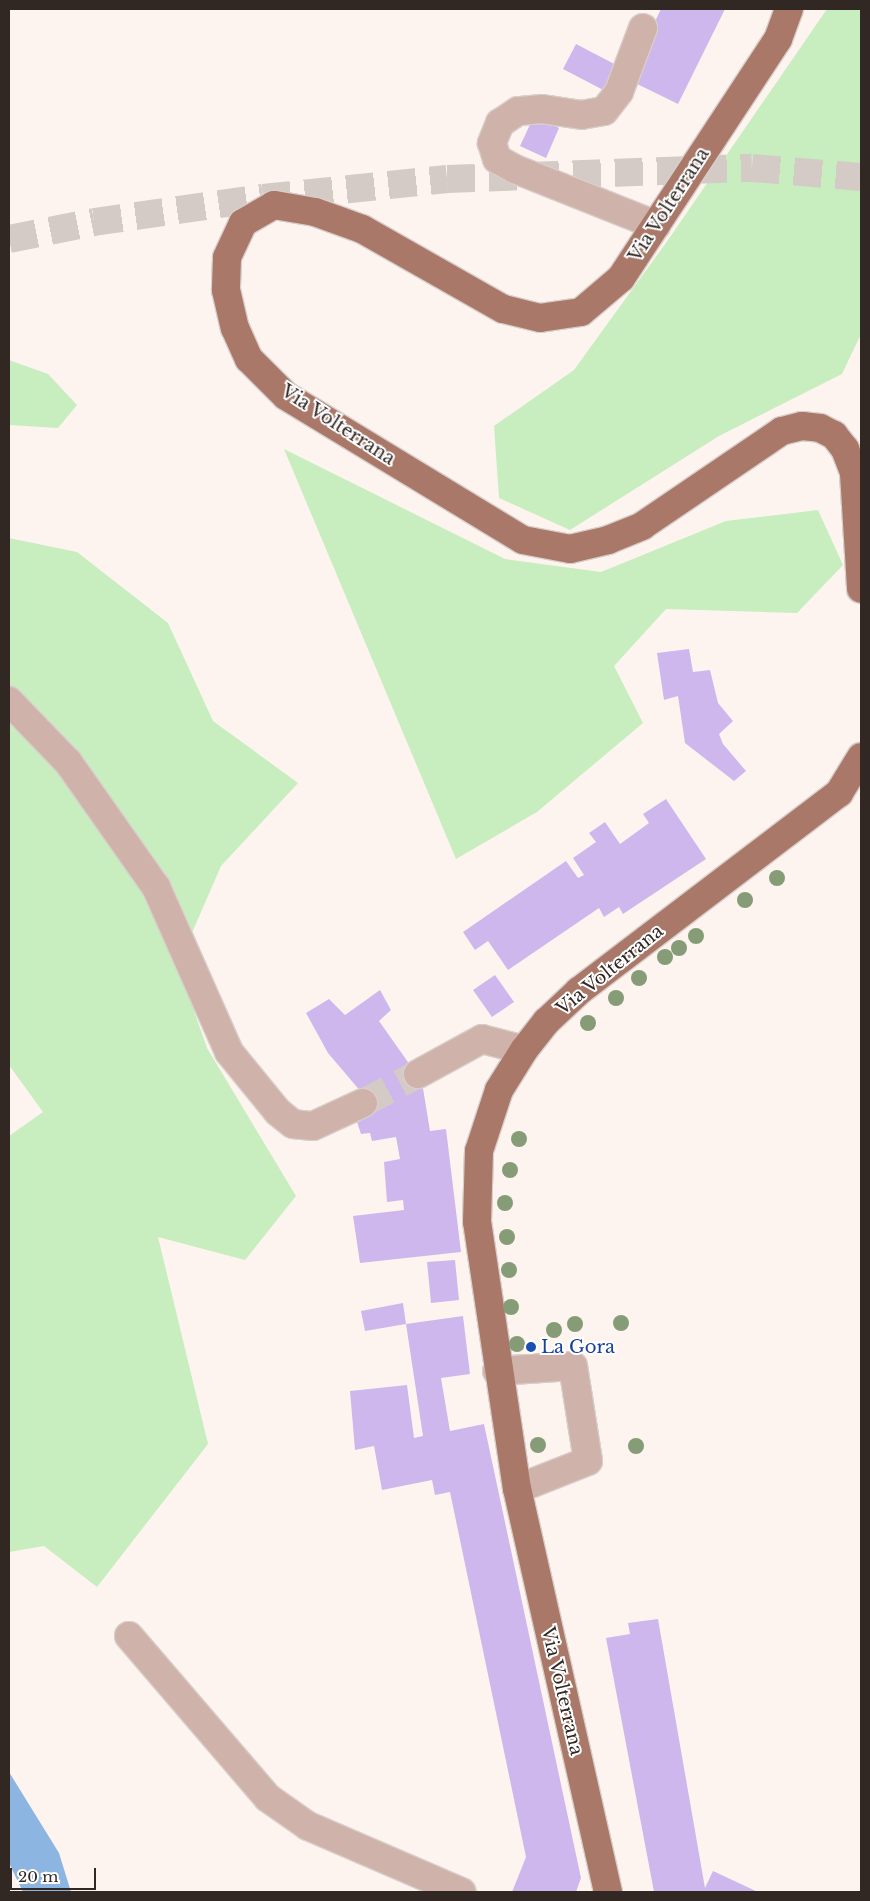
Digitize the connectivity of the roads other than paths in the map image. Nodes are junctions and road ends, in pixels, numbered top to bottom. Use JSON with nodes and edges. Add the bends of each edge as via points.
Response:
{"nodes":[{"id":1,"x":789,"y":9,"type":"edge"},
{"id":2,"x":643,"y":28,"type":"dead end"},
{"id":3,"x":656,"y":225,"type":"junction"},
{"id":4,"x":861,"y":589,"type":"edge"},
{"id":5,"x":9,"y":702,"type":"edge"},
{"id":6,"x":861,"y":757,"type":"edge"},
{"id":7,"x":524,"y":1050,"type":"junction"},
{"id":8,"x":418,"y":1074,"type":"tunnel mouth"},
{"id":9,"x":363,"y":1103,"type":"tunnel mouth"},
{"id":10,"x":497,"y":1371,"type":"junction"},
{"id":11,"x":517,"y":1489,"type":"junction"},
{"id":12,"x":129,"y":1636,"type":"dead end"},
{"id":13,"x":461,"y":1892,"type":"edge"},
{"id":14,"x":608,"y":1892,"type":"edge"}],
"edges":[{"from":1,"to":3,"type":"main road","name":"Via Volterrana","via":[[778,39]]},
{"from":2,"to":3,"type":"street","via":[[619,92],[604,111],[582,115],[542,109],[518,111],[500,123],[492,143],[496,159],[515,169]]},
{"from":3,"to":4,"type":"main road","name":"Via Volterrana","via":[[621,278],[581,312],[540,318],[503,309],[362,229],[316,212],[274,204],[243,222],[227,258],[226,290],[235,328],[249,359],[286,396],[523,540],[570,549],[608,540],[642,526],[782,431],[802,426],[820,428],[834,435],[845,449],[854,473]]},
{"from":5,"to":9,"type":"street","via":[[68,762],[156,887],[229,1052],[278,1112],[294,1124],[313,1126]]},
{"from":6,"to":7,"type":"main road","name":"Via Volterrana","via":[[839,793],[579,991],[547,1021]]},
{"from":7,"to":8,"type":"street","via":[[482,1040]]},
{"from":7,"to":10,"type":"main road","name":"Via Volterrana","via":[[499,1090],[488,1118],[479,1151],[476,1185],[477,1222]]},
{"from":10,"to":11,"type":"main road","name":"Via Volterrana"},
{"from":10,"to":11,"type":"street","via":[[573,1366],[588,1461]]},
{"from":11,"to":14,"type":"main road","name":"Via Volterrana"},
{"from":12,"to":13,"type":"street","via":[[268,1798],[308,1826]]}]}
